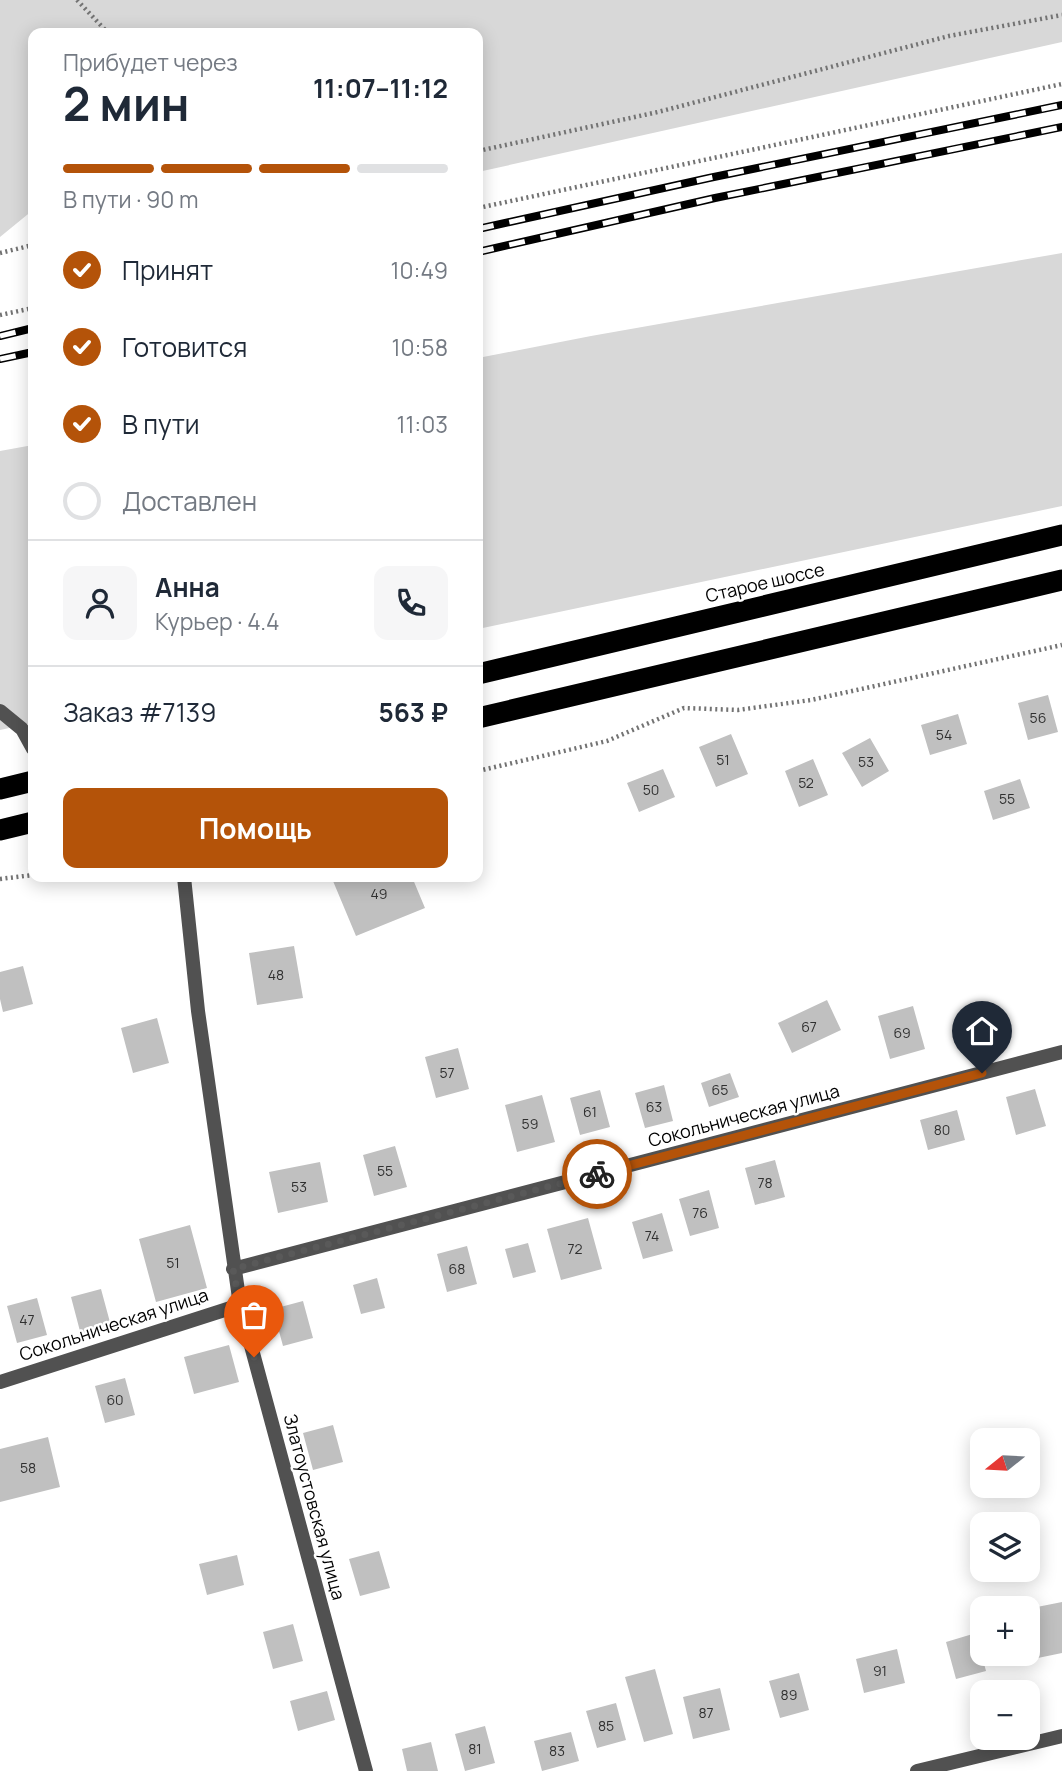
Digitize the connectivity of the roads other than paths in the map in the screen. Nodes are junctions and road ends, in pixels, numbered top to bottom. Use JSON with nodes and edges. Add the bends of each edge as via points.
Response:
{"nodes":[{"id":1,"x":1062,"y":535,"type":"edge"},
{"id":2,"x":1062,"y":580,"type":"edge"},
{"id":3,"x":483,"y":673,"type":"edge"},
{"id":4,"x":0,"y":711,"type":"edge"},
{"id":5,"x":483,"y":717,"type":"edge"},
{"id":6,"x":28,"y":740,"type":"edge"},
{"id":7,"x":28,"y":782,"type":"edge"},
{"id":8,"x":0,"y":789,"type":"edge"},
{"id":9,"x":28,"y":823,"type":"edge"},
{"id":10,"x":0,"y":830,"type":"edge"},
{"id":11,"x":185,"y":882,"type":"edge"},
{"id":12,"x":1062,"y":1052,"type":"edge"},
{"id":13,"x":233,"y":1269,"type":"junction"},
{"id":14,"x":240,"y":1305,"type":"junction"},
{"id":15,"x":0,"y":1382,"type":"edge"},
{"id":16,"x":1062,"y":1737,"type":"edge"},
{"id":17,"x":366,"y":1771,"type":"edge"},
{"id":18,"x":916,"y":1771,"type":"edge"}],
"edges":[{"from":1,"to":3,"type":"highway","name":"Старое шоссе"},
{"from":2,"to":5,"type":"highway"},
{"from":4,"to":6,"type":"street"},
{"from":7,"to":8,"type":"highway"},
{"from":9,"to":10,"type":"highway"},
{"from":11,"to":13,"type":"street","name":"Златоустовская улица"},
{"from":12,"to":13,"type":"street","name":"Сокольническая улица"},
{"from":13,"to":14,"type":"street","name":"Златоустовская улица"},
{"from":14,"to":15,"type":"street","name":"Сокольническая улица"},
{"from":14,"to":17,"type":"street","name":"Златоустовская улица"},
{"from":16,"to":18,"type":"street"}]}
